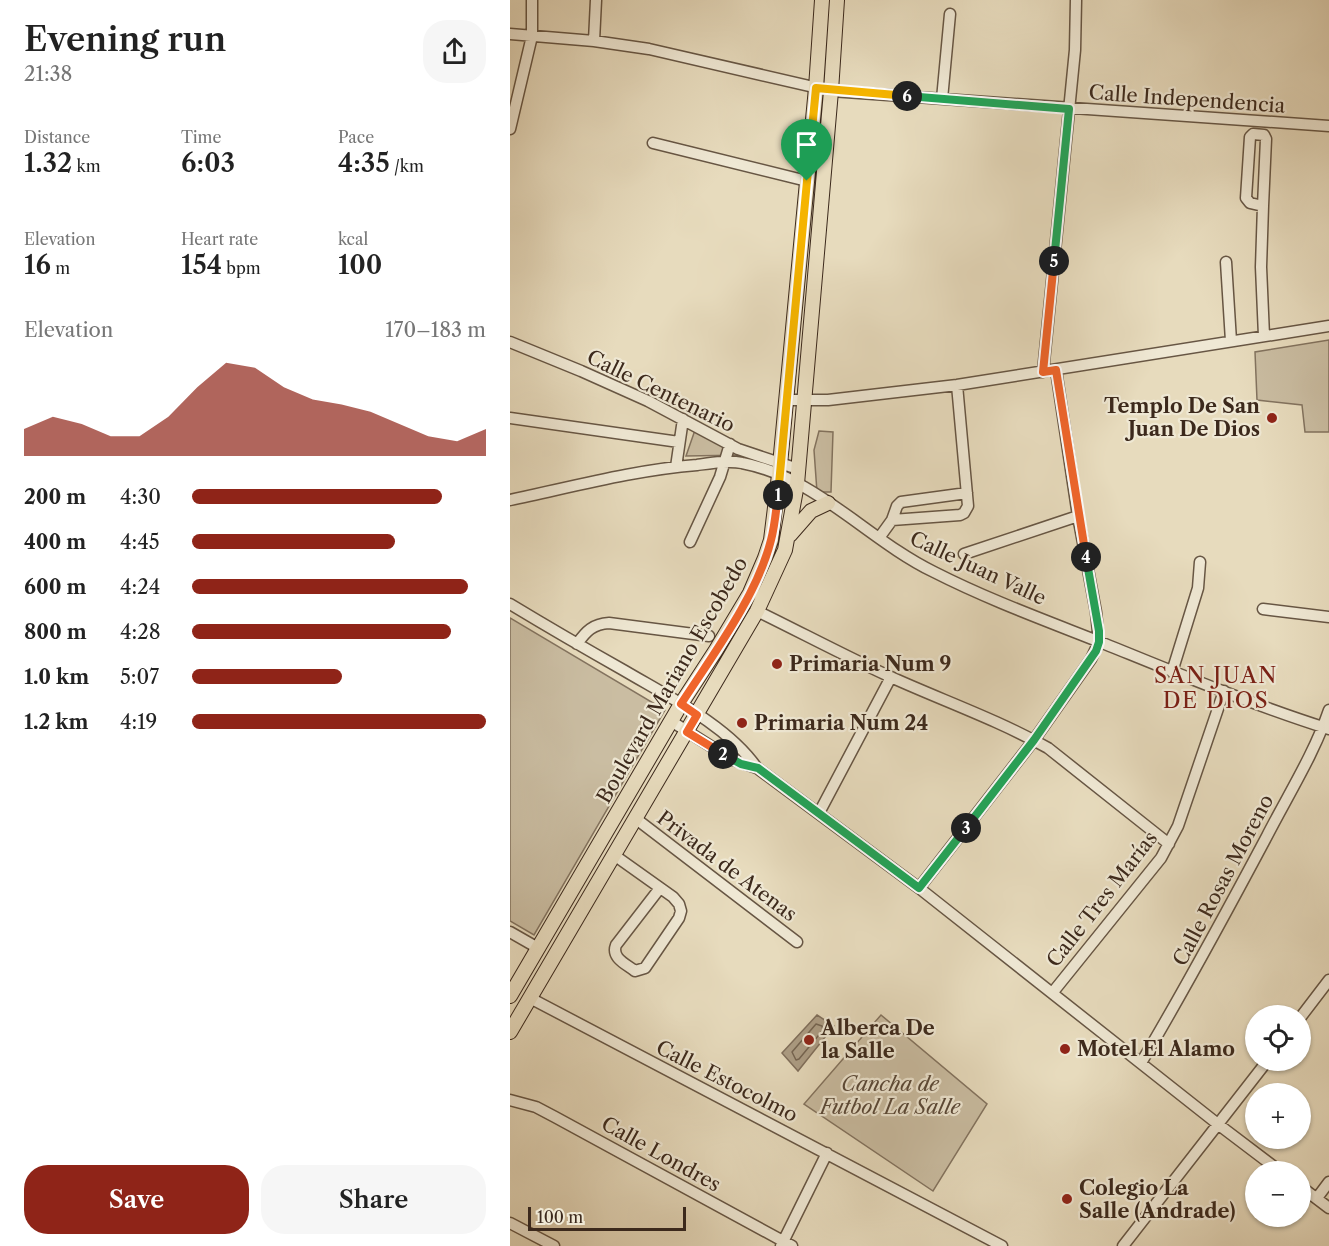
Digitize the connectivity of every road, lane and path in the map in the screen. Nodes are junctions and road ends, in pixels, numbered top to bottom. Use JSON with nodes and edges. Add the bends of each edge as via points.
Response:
{"nodes":[{"id":1,"x":532,"y":0,"type":"edge"},
{"id":2,"x":596,"y":0,"type":"edge"},
{"id":3,"x":822,"y":0,"type":"edge"},
{"id":4,"x":837,"y":0,"type":"edge"},
{"id":5,"x":1076,"y":0,"type":"edge"},
{"id":6,"x":950,"y":14,"type":"dead end"},
{"id":7,"x":510,"y":34,"type":"edge"},
{"id":8,"x":532,"y":36,"type":"junction"},
{"id":9,"x":594,"y":41,"type":"junction"},
{"id":10,"x":816,"y":88,"type":"junction"},
{"id":11,"x":831,"y":91,"type":"junction"},
{"id":12,"x":942,"y":99,"type":"junction"},
{"id":13,"x":1069,"y":109,"type":"junction"},
{"id":14,"x":1329,"y":126,"type":"edge"},
{"id":15,"x":510,"y":129,"type":"edge"},
{"id":16,"x":653,"y":143,"type":"dead end"},
{"id":17,"x":807,"y":181,"type":"junction"},
{"id":18,"x":1263,"y":206,"type":"junction"},
{"id":19,"x":1226,"y":262,"type":"dead end"},
{"id":20,"x":1329,"y":326,"type":"edge"},
{"id":21,"x":1264,"y":336,"type":"junction"},
{"id":22,"x":1231,"y":341,"type":"junction"},
{"id":23,"x":510,"y":342,"type":"edge"},
{"id":24,"x":1056,"y":370,"type":"junction"},
{"id":25,"x":1043,"y":372,"type":"junction"},
{"id":26,"x":957,"y":386,"type":"junction"},
{"id":27,"x":786,"y":400,"type":"junction"},
{"id":28,"x":803,"y":401,"type":"junction"},
{"id":29,"x":510,"y":418,"type":"edge"},
{"id":30,"x":683,"y":420,"type":"junction"},
{"id":31,"x":679,"y":442,"type":"junction"},
{"id":32,"x":730,"y":444,"type":"junction"},
{"id":33,"x":726,"y":462,"type":"junction"},
{"id":34,"x":676,"y":466,"type":"junction"},
{"id":35,"x":780,"y":469,"type":"junction"},
{"id":36,"x":798,"y":469,"type":"junction"},
{"id":37,"x":797,"y":484,"type":"junction"},
{"id":38,"x":967,"y":493,"type":"junction"},
{"id":39,"x":510,"y":500,"type":"edge"},
{"id":40,"x":828,"y":503,"type":"junction"},
{"id":41,"x":1078,"y":516,"type":"junction"},
{"id":42,"x":892,"y":520,"type":"junction"},
{"id":43,"x":789,"y":537,"type":"junction"},
{"id":44,"x":879,"y":538,"type":"junction"},
{"id":45,"x":690,"y":542,"type":"dead end"},
{"id":46,"x":964,"y":554,"type":"dead end"},
{"id":47,"x":1200,"y":562,"type":"dead end"},
{"id":48,"x":510,"y":604,"type":"edge"},
{"id":49,"x":1263,"y":609,"type":"dead end"},
{"id":50,"x":757,"y":611,"type":"junction"},
{"id":51,"x":1329,"y":617,"type":"edge"},
{"id":52,"x":709,"y":636,"type":"dead end"},
{"id":53,"x":1099,"y":642,"type":"junction"},
{"id":54,"x":577,"y":644,"type":"junction"},
{"id":55,"x":1172,"y":672,"type":"junction"},
{"id":56,"x":891,"y":677,"type":"junction"},
{"id":57,"x":1224,"y":691,"type":"junction"},
{"id":58,"x":681,"y":704,"type":"junction"},
{"id":59,"x":1329,"y":710,"type":"edge"},
{"id":60,"x":697,"y":715,"type":"junction"},
{"id":61,"x":671,"y":722,"type":"junction"},
{"id":62,"x":1326,"y":728,"type":"edge"},
{"id":63,"x":687,"y":732,"type":"junction"},
{"id":64,"x":1034,"y":740,"type":"junction"},
{"id":65,"x":758,"y":768,"type":"junction"},
{"id":66,"x":819,"y":813,"type":"junction"},
{"id":67,"x":635,"y":818,"type":"junction"},
{"id":68,"x":1169,"y":844,"type":"junction"},
{"id":69,"x":614,"y":855,"type":"junction"},
{"id":70,"x":660,"y":888,"type":"junction"},
{"id":71,"x":919,"y":888,"type":"junction"},
{"id":72,"x":510,"y":932,"type":"edge"},
{"id":73,"x":797,"y":942,"type":"dead end"},
{"id":74,"x":538,"y":948,"type":"junction"},
{"id":75,"x":1329,"y":980,"type":"edge"},
{"id":76,"x":1053,"y":992,"type":"junction"},
{"id":77,"x":510,"y":996,"type":"edge"},
{"id":78,"x":530,"y":998,"type":"junction"},
{"id":79,"x":1310,"y":1005,"type":"edge"},
{"id":80,"x":510,"y":1032,"type":"edge"},
{"id":81,"x":1141,"y":1063,"type":"junction"},
{"id":82,"x":1260,"y":1071,"type":"edge"},
{"id":83,"x":510,"y":1100,"type":"edge"},
{"id":84,"x":1219,"y":1125,"type":"junction"},
{"id":85,"x":827,"y":1153,"type":"junction"},
{"id":86,"x":1266,"y":1161,"type":"edge"},
{"id":87,"x":1329,"y":1182,"type":"edge"},
{"id":88,"x":1311,"y":1194,"type":"edge"},
{"id":89,"x":1317,"y":1198,"type":"junction"},
{"id":90,"x":1329,"y":1208,"type":"edge"},
{"id":91,"x":510,"y":1223,"type":"edge"},
{"id":92,"x":785,"y":1244,"type":"edge"},
{"id":93,"x":554,"y":1246,"type":"edge"},
{"id":94,"x":1002,"y":1246,"type":"edge"},
{"id":95,"x":1123,"y":1246,"type":"edge"}],
"edges":[{"from":1,"to":8,"type":"street"},
{"from":2,"to":9,"type":"street"},
{"from":3,"to":10,"type":"main road","name":"Boulevard Mariano Escobedo"},
{"from":4,"to":11,"type":"main road","name":"Boulevard Mariano Escobedo"},
{"from":5,"to":13,"type":"street"},
{"from":6,"to":12,"type":"street"},
{"from":7,"to":8,"type":"street","name":"Calle Independencia"},
{"from":8,"to":9,"type":"street","name":"Calle Independencia"},
{"from":8,"to":15,"type":"street"},
{"from":9,"to":10,"type":"street","name":"Calle Independencia","via":[[691,57]]},
{"from":10,"to":11,"type":"street","name":"Calle Independencia"},
{"from":10,"to":17,"type":"main road","name":"Boulevard Mariano Escobedo"},
{"from":11,"to":12,"type":"street","name":"Calle Independencia"},
{"from":11,"to":28,"type":"main road","name":"Boulevard Mariano Escobedo"},
{"from":12,"to":13,"type":"street","name":"Calle Independencia"},
{"from":13,"to":14,"type":"street","name":"Calle Independencia"},
{"from":13,"to":25,"type":"street"},
{"from":16,"to":17,"type":"street"},
{"from":17,"to":27,"type":"main road","name":"Boulevard Mariano Escobedo"},
{"from":18,"to":18,"type":"street","via":[[1266,139],[1264,135],[1254,135],[1250,137],[1246,198]]},
{"from":18,"to":21,"type":"street"},
{"from":19,"to":22,"type":"street"},
{"from":20,"to":21,"type":"street"},
{"from":21,"to":22,"type":"street"},
{"from":22,"to":24,"type":"street"},
{"from":23,"to":30,"type":"street","name":"Calle Centenario","via":[[581,370]]},
{"from":24,"to":25,"type":"street"},
{"from":24,"to":41,"type":"street"},
{"from":25,"to":26,"type":"street"},
{"from":26,"to":28,"type":"street"},
{"from":26,"to":38,"type":"street"},
{"from":27,"to":28,"type":"street"},
{"from":27,"to":35,"type":"main road","name":"Boulevard Mariano Escobedo"},
{"from":28,"to":36,"type":"main road","name":"Boulevard Mariano Escobedo"},
{"from":29,"to":31,"type":"street"},
{"from":30,"to":31,"type":"street"},
{"from":30,"to":32,"type":"street","name":"Calle Centenario"},
{"from":31,"to":34,"type":"street"},
{"from":32,"to":33,"type":"street"},
{"from":32,"to":35,"type":"street","name":"Calle Centenario"},
{"from":33,"to":34,"type":"street","name":"Calle Juan Valle"},
{"from":33,"to":35,"type":"street","name":"Calle Juan Valle"},
{"from":33,"to":45,"type":"street"},
{"from":34,"to":39,"type":"street","name":"Calle Juan Valle"},
{"from":35,"to":36,"type":"street","name":"Calle Centenario"},
{"from":35,"to":37,"type":"street","name":"Calle Juan Valle"},
{"from":35,"to":58,"type":"main road","name":"Boulevard Mariano Escobedo","via":[[771,540],[758,576]]},
{"from":36,"to":37,"type":"main road","name":"Boulevard Mariano Escobedo"},
{"from":37,"to":40,"type":"street","name":"Calle Juan Valle"},
{"from":37,"to":43,"type":"main road","name":"Boulevard Mariano Escobedo"},
{"from":38,"to":42,"type":"street","via":[[901,502]]},
{"from":38,"to":42,"type":"street","via":[[968,506],[960,515]]},
{"from":40,"to":43,"type":"main road","via":[[811,511]]},
{"from":40,"to":44,"type":"street","name":"Calle Juan Valle"},
{"from":41,"to":46,"type":"street"},
{"from":41,"to":53,"type":"street"},
{"from":42,"to":44,"type":"street"},
{"from":43,"to":50,"type":"main road","name":"Boulevard Mariano Escobedo"},
{"from":44,"to":53,"type":"street","name":"Calle Juan Valle","via":[[950,580]]},
{"from":47,"to":55,"type":"street","via":[[1198,588]]},
{"from":48,"to":54,"type":"street"},
{"from":49,"to":51,"type":"street"},
{"from":50,"to":56,"type":"street"},
{"from":50,"to":60,"type":"main road","name":"Boulevard Mariano Escobedo"},
{"from":52,"to":54,"type":"street","via":[[609,623],[586,631]]},
{"from":53,"to":55,"type":"street","name":"Calle Juan Valle"},
{"from":53,"to":64,"type":"street"},
{"from":54,"to":58,"type":"street"},
{"from":55,"to":57,"type":"street","name":"Calle Juan Valle"},
{"from":56,"to":64,"type":"street"},
{"from":56,"to":66,"type":"street"},
{"from":57,"to":62,"type":"street","name":"Calle Juan Valle"},
{"from":57,"to":68,"type":"street","name":"Calle Tres Marías"},
{"from":58,"to":60,"type":"street"},
{"from":58,"to":61,"type":"main road","name":"Boulevard Mariano Escobedo"},
{"from":59,"to":62,"type":"street","name":"Calle Rosas Moreno"},
{"from":60,"to":63,"type":"main road","name":"Boulevard Mariano Escobedo"},
{"from":60,"to":65,"type":"street","via":[[734,742]]},
{"from":61,"to":63,"type":"street"},
{"from":61,"to":74,"type":"main road","name":"Boulevard Mariano Escobedo"},
{"from":62,"to":81,"type":"street","name":"Calle Rosas Moreno","via":[[1189,983]]},
{"from":63,"to":65,"type":"street","via":[[731,759]]},
{"from":63,"to":67,"type":"main road","name":"Boulevard Mariano Escobedo"},
{"from":64,"to":68,"type":"street"},
{"from":64,"to":71,"type":"street"},
{"from":65,"to":66,"type":"street"},
{"from":66,"to":71,"type":"street"},
{"from":67,"to":69,"type":"main road","name":"Boulevard Mariano Escobedo"},
{"from":67,"to":73,"type":"street","name":"Privada de Atenas"},
{"from":68,"to":76,"type":"street","name":"Calle Tres Marías"},
{"from":69,"to":70,"type":"street"},
{"from":69,"to":78,"type":"main road","name":"Boulevard Mariano Escobedo"},
{"from":70,"to":70,"type":"street","via":[[679,904],[681,912],[645,968],[635,971],[614,951]]},
{"from":71,"to":76,"type":"street"},
{"from":72,"to":74,"type":"street"},
{"from":74,"to":77,"type":"main road","name":"Boulevard Mariano Escobedo"},
{"from":75,"to":79,"type":"street"},
{"from":76,"to":81,"type":"street"},
{"from":78,"to":80,"type":"main road","name":"Boulevard Mariano Escobedo"},
{"from":78,"to":85,"type":"street","name":"Calle Estocolmo"},
{"from":81,"to":84,"type":"street"},
{"from":82,"to":84,"type":"street"},
{"from":83,"to":92,"type":"street","name":"Calle Londres","via":[[536,1107]]},
{"from":84,"to":86,"type":"street"},
{"from":84,"to":95,"type":"street"},
{"from":85,"to":92,"type":"street"},
{"from":85,"to":94,"type":"street","name":"Calle Estocolmo"},
{"from":87,"to":89,"type":"street"},
{"from":88,"to":89,"type":"street"},
{"from":89,"to":90,"type":"street"},
{"from":91,"to":93,"type":"street"}]}
